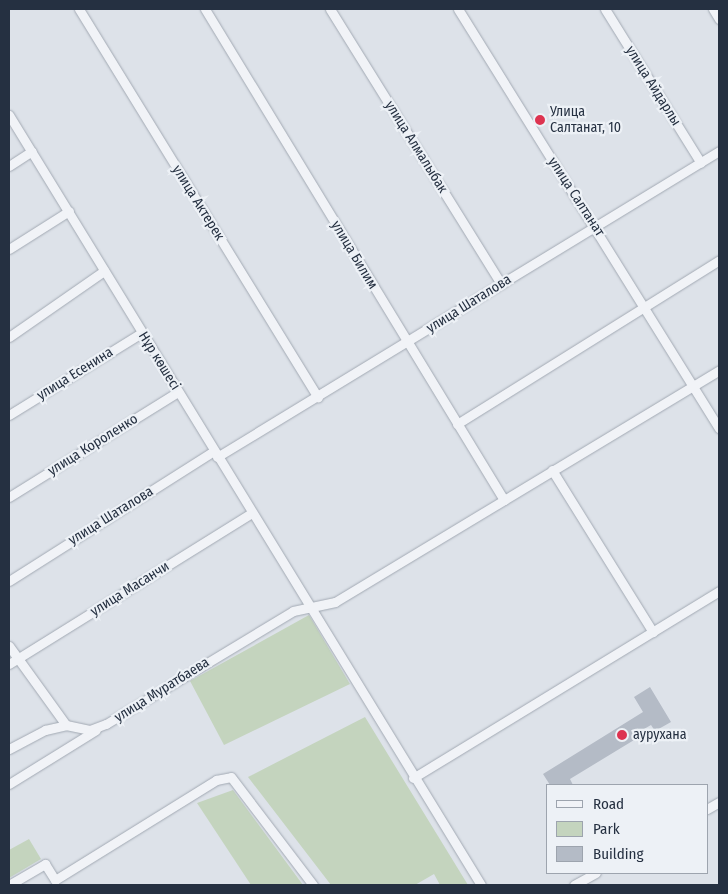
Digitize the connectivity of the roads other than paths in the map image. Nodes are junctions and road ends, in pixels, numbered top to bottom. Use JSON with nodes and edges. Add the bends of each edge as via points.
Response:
{"nodes":[{"id":1,"x":79,"y":9,"type":"edge"},
{"id":2,"x":205,"y":9,"type":"edge"},
{"id":3,"x":330,"y":9,"type":"edge"},
{"id":4,"x":458,"y":9,"type":"edge"},
{"id":5,"x":605,"y":9,"type":"edge"},
{"id":6,"x":713,"y":9,"type":"edge"},
{"id":7,"x":719,"y":19,"type":"edge"},
{"id":8,"x":9,"y":115,"type":"edge"},
{"id":9,"x":32,"y":151,"type":"junction"},
{"id":10,"x":719,"y":151,"type":"edge"},
{"id":11,"x":701,"y":163,"type":"junction"},
{"id":12,"x":9,"y":166,"type":"edge"},
{"id":13,"x":69,"y":211,"type":"junction"},
{"id":14,"x":595,"y":227,"type":"junction"},
{"id":15,"x":9,"y":249,"type":"edge"},
{"id":16,"x":719,"y":260,"type":"edge"},
{"id":17,"x":104,"y":270,"type":"junction"},
{"id":18,"x":501,"y":284,"type":"junction"},
{"id":19,"x":645,"y":308,"type":"junction"},
{"id":20,"x":141,"y":333,"type":"junction"},
{"id":21,"x":9,"y":337,"type":"edge"},
{"id":22,"x":407,"y":342,"type":"junction"},
{"id":23,"x":719,"y":370,"type":"edge"},
{"id":24,"x":693,"y":386,"type":"junction"},
{"id":25,"x":178,"y":392,"type":"junction"},
{"id":26,"x":318,"y":397,"type":"junction"},
{"id":27,"x":9,"y":415,"type":"edge"},
{"id":28,"x":457,"y":424,"type":"junction"},
{"id":29,"x":719,"y":428,"type":"edge"},
{"id":30,"x":216,"y":454,"type":"junction"},
{"id":31,"x":552,"y":470,"type":"junction"},
{"id":32,"x":9,"y":497,"type":"edge"},
{"id":33,"x":504,"y":500,"type":"junction"},
{"id":34,"x":252,"y":514,"type":"junction"},
{"id":35,"x":9,"y":581,"type":"edge"},
{"id":36,"x":719,"y":591,"type":"edge"},
{"id":37,"x":311,"y":606,"type":"junction"},
{"id":38,"x":653,"y":632,"type":"junction"},
{"id":39,"x":9,"y":646,"type":"edge"},
{"id":40,"x":13,"y":662,"type":"edge"},
{"id":41,"x":106,"y":724,"type":"junction"},
{"id":42,"x":66,"y":725,"type":"junction"},
{"id":43,"x":9,"y":749,"type":"edge"},
{"id":44,"x":413,"y":778,"type":"junction"},
{"id":45,"x":9,"y":784,"type":"edge"},
{"id":46,"x":719,"y":802,"type":"edge"},
{"id":47,"x":708,"y":808,"type":"edge"},
{"id":48,"x":594,"y":874,"type":"edge"},
{"id":49,"x":57,"y":882,"type":"edge"},
{"id":50,"x":9,"y":885,"type":"edge"},
{"id":51,"x":313,"y":885,"type":"edge"},
{"id":52,"x":481,"y":885,"type":"edge"},
{"id":53,"x":574,"y":885,"type":"edge"}],
"edges":[{"from":1,"to":26,"type":"street","name":"улица Актерек"},
{"from":2,"to":22,"type":"street","name":"улица Билим"},
{"from":3,"to":18,"type":"street","name":"улица Алмалыбак"},
{"from":4,"to":14,"type":"street","name":"улица Салтанат"},
{"from":5,"to":11,"type":"street","name":"улица Айдарлы"},
{"from":6,"to":7,"type":"street"},
{"from":8,"to":9,"type":"street","name":"Нұр көшесі"},
{"from":9,"to":12,"type":"street"},
{"from":9,"to":13,"type":"street","name":"Нұр көшесі"},
{"from":10,"to":11,"type":"street","name":"улица Шаталова"},
{"from":11,"to":14,"type":"street","name":"улица Шаталова"},
{"from":13,"to":15,"type":"street"},
{"from":13,"to":17,"type":"street","name":"Нұр көшесі"},
{"from":14,"to":18,"type":"street","name":"улица Шаталова"},
{"from":14,"to":19,"type":"street","name":"улица Салтанат"},
{"from":16,"to":19,"type":"street"},
{"from":17,"to":20,"type":"street","name":"Нұр көшесі"},
{"from":17,"to":21,"type":"street"},
{"from":18,"to":22,"type":"street","name":"улица Шаталова"},
{"from":19,"to":24,"type":"street","name":"улица Салтанат"},
{"from":19,"to":28,"type":"street"},
{"from":20,"to":25,"type":"street","name":"Нұр көшесі"},
{"from":20,"to":27,"type":"street","name":"улица Есенина"},
{"from":22,"to":26,"type":"street","name":"улица Шаталова"},
{"from":22,"to":28,"type":"street","name":"улица Билим"},
{"from":23,"to":24,"type":"street","name":"улица Муратбаева"},
{"from":24,"to":29,"type":"street","name":"улица Салтанат"},
{"from":24,"to":31,"type":"street","name":"улица Муратбаева"},
{"from":25,"to":30,"type":"street","name":"Нұр көшесі"},
{"from":25,"to":32,"type":"street","name":"улица Короленко"},
{"from":26,"to":30,"type":"street","name":"улица Шаталова"},
{"from":28,"to":33,"type":"street","name":"улица Билим"},
{"from":30,"to":34,"type":"street","name":"Нұр көшесі"},
{"from":30,"to":35,"type":"street","name":"улица Шаталова"},
{"from":31,"to":33,"type":"street","name":"улица Муратбаева"},
{"from":31,"to":38,"type":"street"},
{"from":33,"to":37,"type":"street","name":"улица Муратбаева","via":[[335,602]]},
{"from":34,"to":37,"type":"street","name":"Нұр көшесі"},
{"from":34,"to":40,"type":"street","name":"улица Масанчи"},
{"from":36,"to":38,"type":"street"},
{"from":37,"to":41,"type":"street","name":"улица Муратбаева","via":[[268,624]]},
{"from":37,"to":44,"type":"street","name":"Нұр көшесі"},
{"from":38,"to":44,"type":"street"},
{"from":39,"to":40,"type":"street"},
{"from":40,"to":42,"type":"street"},
{"from":41,"to":42,"type":"street","name":"улица Муратбаева","via":[[78,731]]},
{"from":41,"to":45,"type":"street"},
{"from":42,"to":43,"type":"street"},
{"from":44,"to":52,"type":"street","name":"Нұр көшесі"},
{"from":46,"to":47,"type":"street"},
{"from":48,"to":53,"type":"street"},
{"from":49,"to":50,"type":"street","via":[[45,864]]},
{"from":49,"to":51,"type":"street","via":[[216,780],[231,778]]}]}
